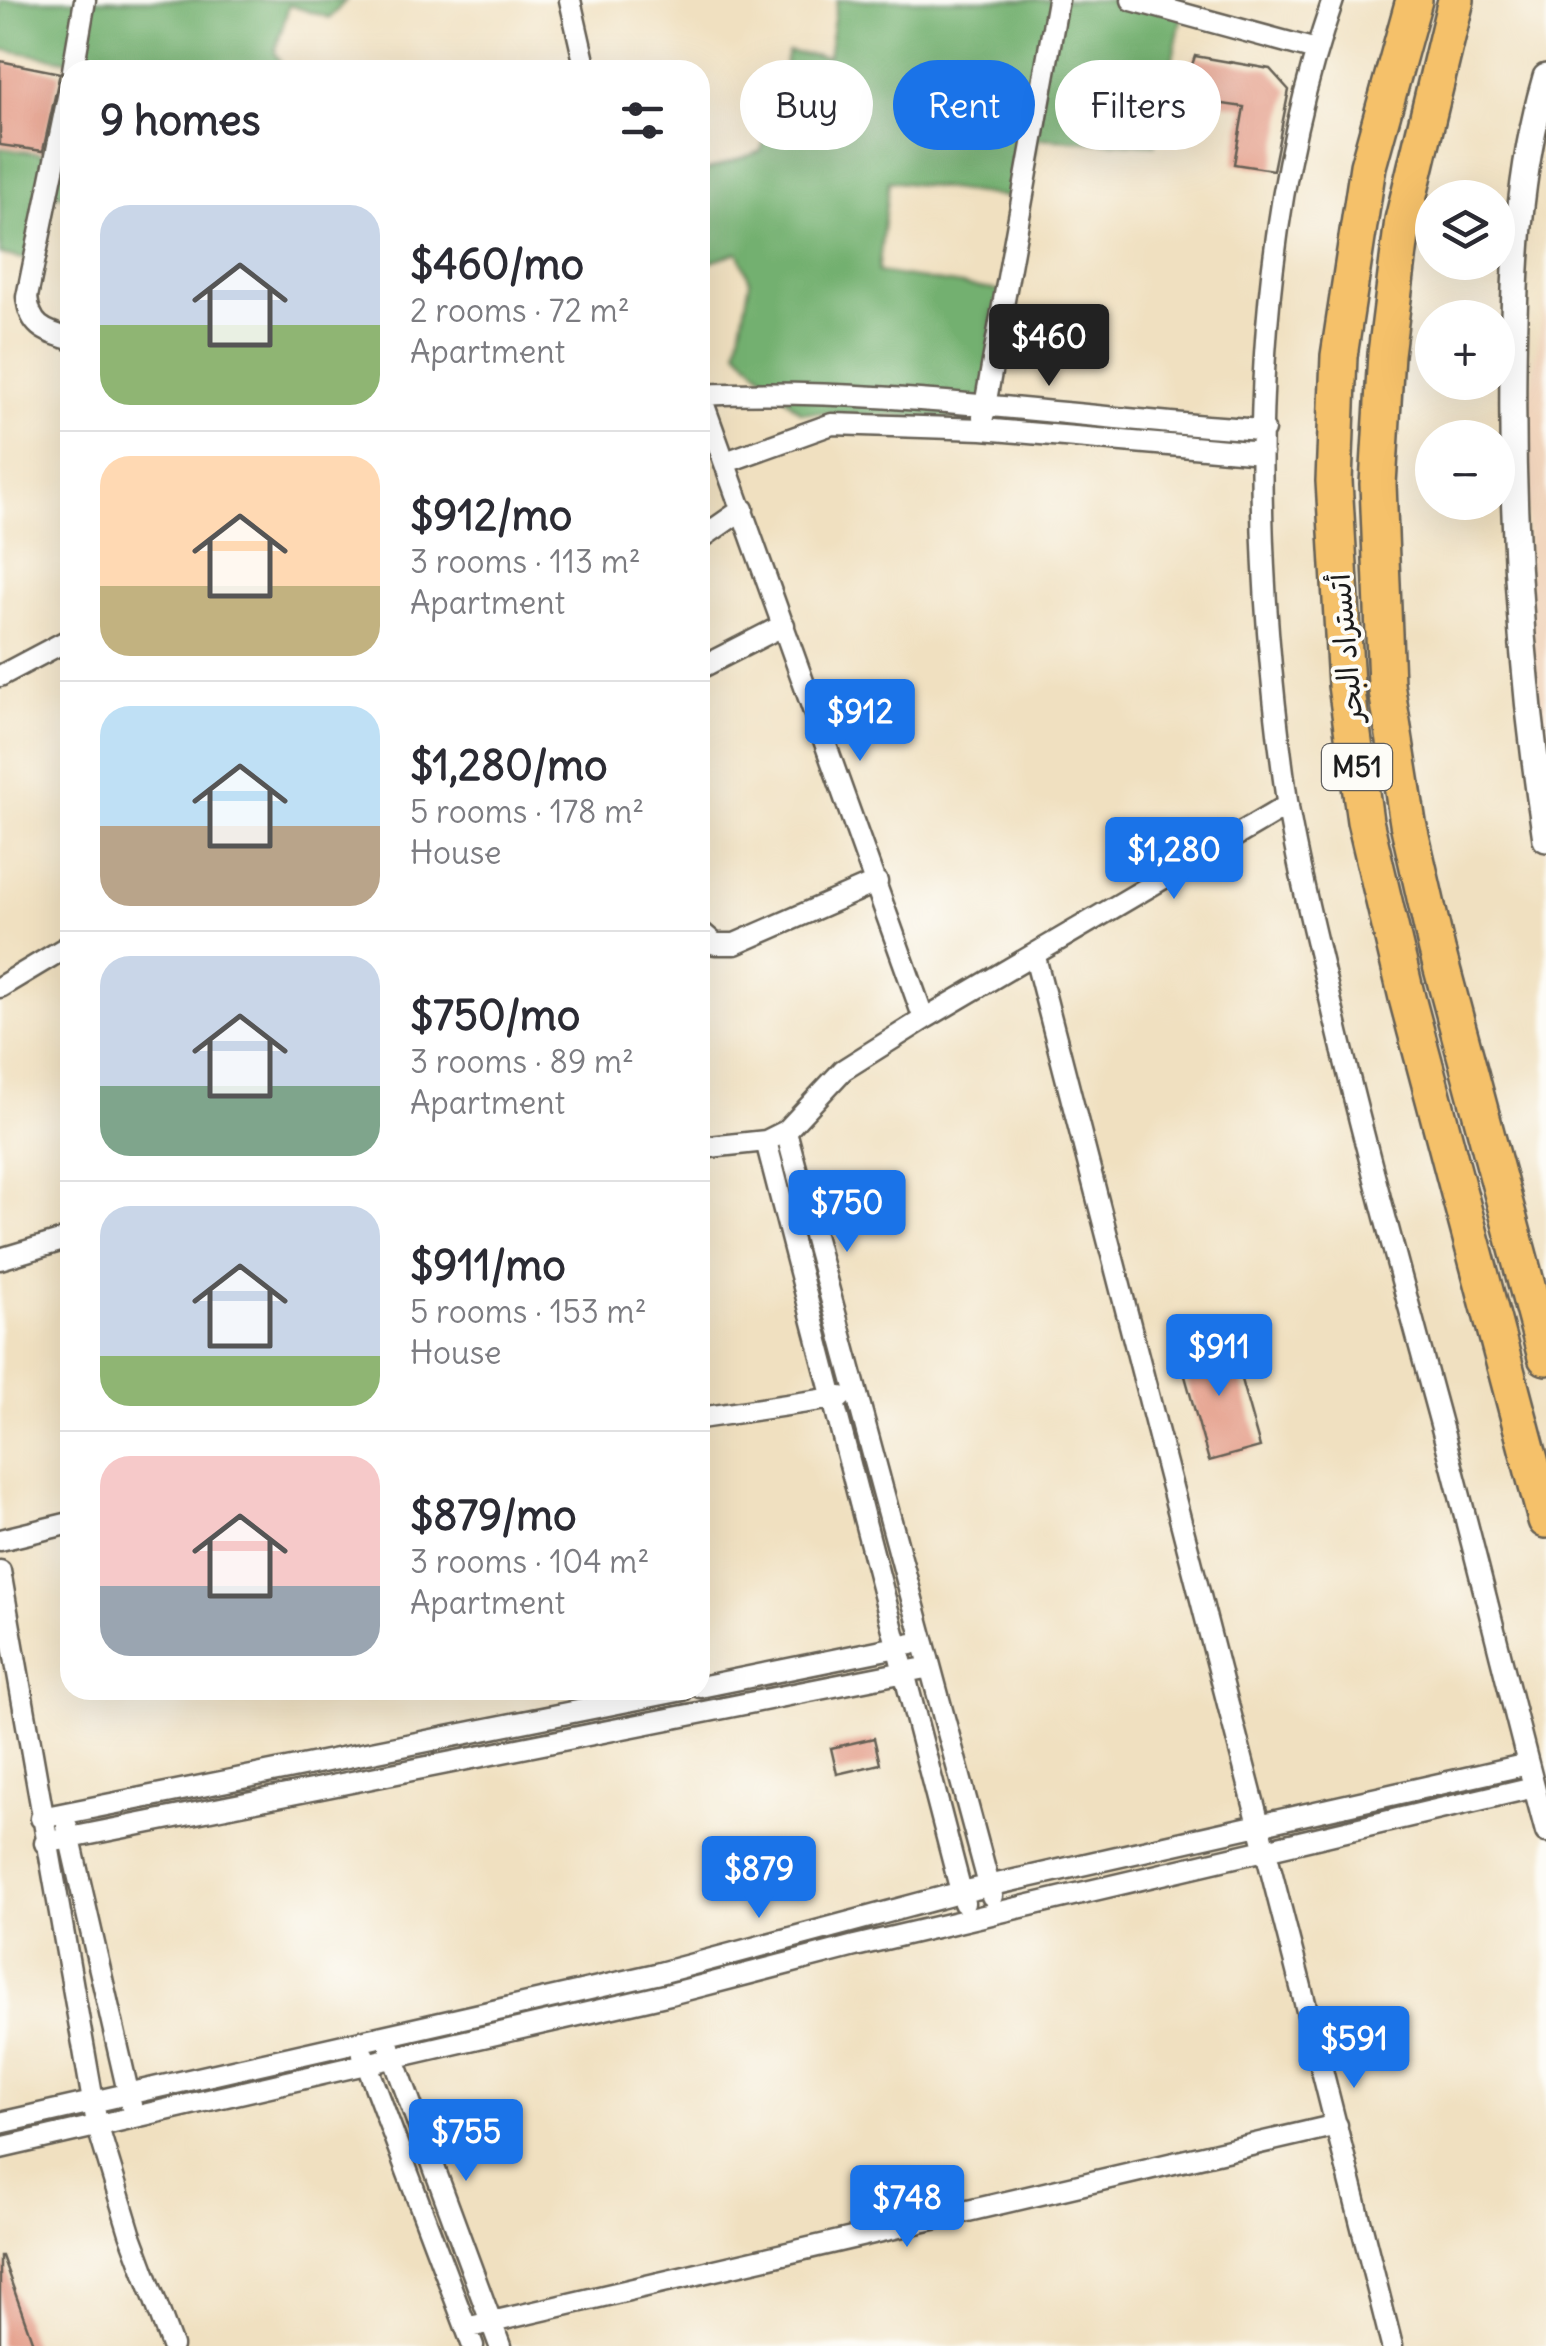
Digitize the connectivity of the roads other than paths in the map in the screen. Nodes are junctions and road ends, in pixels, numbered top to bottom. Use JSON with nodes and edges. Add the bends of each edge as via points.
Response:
{"nodes":[{"id":1,"x":85,"y":0,"type":"edge"},
{"id":2,"x":570,"y":0,"type":"edge"},
{"id":3,"x":1058,"y":0,"type":"edge"},
{"id":4,"x":1132,"y":0,"type":"edge"},
{"id":5,"x":1333,"y":0,"type":"edge"},
{"id":6,"x":1414,"y":0,"type":"edge"},
{"id":7,"x":1456,"y":0,"type":"edge"},
{"id":8,"x":1316,"y":50,"type":"junction"},
{"id":9,"x":75,"y":60,"type":"edge"},
{"id":10,"x":584,"y":60,"type":"edge"},
{"id":11,"x":1546,"y":77,"type":"edge"},
{"id":12,"x":60,"y":136,"type":"edge"},
{"id":13,"x":60,"y":336,"type":"edge"},
{"id":14,"x":710,"y":394,"type":"edge"},
{"id":15,"x":983,"y":418,"type":"junction"},
{"id":16,"x":710,"y":420,"type":"edge"},
{"id":17,"x":1264,"y":430,"type":"junction"},
{"id":18,"x":1262,"y":453,"type":"junction"},
{"id":19,"x":726,"y":462,"type":"junction"},
{"id":20,"x":743,"y":509,"type":"junction"},
{"id":21,"x":710,"y":532,"type":"edge"},
{"id":22,"x":784,"y":625,"type":"junction"},
{"id":23,"x":60,"y":645,"type":"edge"},
{"id":24,"x":710,"y":663,"type":"edge"},
{"id":25,"x":0,"y":676,"type":"edge"},
{"id":26,"x":1288,"y":805,"type":"junction"},
{"id":27,"x":1546,"y":840,"type":"edge"},
{"id":28,"x":876,"y":882,"type":"junction"},
{"id":29,"x":710,"y":940,"type":"edge"},
{"id":30,"x":60,"y":951,"type":"edge"},
{"id":31,"x":1035,"y":957,"type":"junction"},
{"id":32,"x":0,"y":988,"type":"edge"},
{"id":33,"x":924,"y":1019,"type":"junction"},
{"id":34,"x":1490,"y":1134,"type":"junction"},
{"id":35,"x":776,"y":1136,"type":"junction"},
{"id":36,"x":710,"y":1146,"type":"edge"},
{"id":37,"x":60,"y":1241,"type":"edge"},
{"id":38,"x":1546,"y":1256,"type":"edge"},
{"id":39,"x":0,"y":1260,"type":"edge"},
{"id":40,"x":1546,"y":1357,"type":"edge"},
{"id":41,"x":856,"y":1394,"type":"junction"},
{"id":42,"x":832,"y":1398,"type":"junction"},
{"id":43,"x":710,"y":1416,"type":"edge"},
{"id":44,"x":1546,"y":1520,"type":"edge"},
{"id":45,"x":60,"y":1525,"type":"edge"},
{"id":46,"x":0,"y":1540,"type":"edge"},
{"id":47,"x":0,"y":1571,"type":"edge"},
{"id":48,"x":924,"y":1641,"type":"junction"},
{"id":49,"x":900,"y":1647,"type":"junction"},
{"id":50,"x":930,"y":1667,"type":"junction"},
{"id":51,"x":906,"y":1673,"type":"junction"},
{"id":52,"x":710,"y":1684,"type":"edge"},
{"id":53,"x":633,"y":1700,"type":"edge"},
{"id":54,"x":1528,"y":1764,"type":"junction"},
{"id":55,"x":38,"y":1779,"type":"junction"},
{"id":56,"x":1534,"y":1787,"type":"junction"},
{"id":57,"x":63,"y":1813,"type":"junction"},
{"id":58,"x":41,"y":1818,"type":"junction"},
{"id":59,"x":1260,"y":1823,"type":"junction"},
{"id":60,"x":1546,"y":1832,"type":"edge"},
{"id":61,"x":70,"y":1837,"type":"junction"},
{"id":62,"x":45,"y":1843,"type":"junction"},
{"id":63,"x":1268,"y":1848,"type":"junction"},
{"id":64,"x":990,"y":1886,"type":"junction"},
{"id":65,"x":962,"y":1892,"type":"junction"},
{"id":66,"x":996,"y":1912,"type":"junction"},
{"id":67,"x":967,"y":1920,"type":"junction"},
{"id":68,"x":386,"y":2036,"type":"junction"},
{"id":69,"x":359,"y":2042,"type":"junction"},
{"id":70,"x":392,"y":2057,"type":"junction"},
{"id":71,"x":366,"y":2064,"type":"junction"},
{"id":72,"x":129,"y":2094,"type":"junction"},
{"id":73,"x":93,"y":2102,"type":"junction"},
{"id":74,"x":133,"y":2116,"type":"junction"},
{"id":75,"x":0,"y":2123,"type":"edge"},
{"id":76,"x":97,"y":2124,"type":"junction"},
{"id":77,"x":1337,"y":2125,"type":"junction"},
{"id":78,"x":0,"y":2148,"type":"edge"},
{"id":79,"x":490,"y":2322,"type":"junction"},
{"id":80,"x":469,"y":2337,"type":"edge"},
{"id":81,"x":172,"y":2346,"type":"edge"},
{"id":82,"x":500,"y":2346,"type":"edge"},
{"id":83,"x":1392,"y":2346,"type":"edge"}],
"edges":[{"from":1,"to":9,"type":"street"},
{"from":2,"to":10,"type":"street"},
{"from":3,"to":15,"type":"street"},
{"from":4,"to":8,"type":"street"},
{"from":5,"to":8,"type":"street"},
{"from":6,"to":44,"type":"highway","name":"أتستراد البحر","number":"M51","via":[[1368,166],[1339,356],[1334,482],[1346,685],[1365,821],[1407,998]]},
{"from":7,"to":34,"type":"highway","name":"أتستراد البحر","number":"M51","via":[[1402,220],[1378,484],[1386,684],[1408,824]]},
{"from":8,"to":17,"type":"street","via":[[1278,233]]},
{"from":11,"to":27,"type":"street","via":[[1530,137],[1516,251],[1512,434],[1521,640]]},
{"from":12,"to":13,"type":"street","via":[[27,296],[38,328]]},
{"from":14,"to":15,"type":"street","via":[[832,393]]},
{"from":15,"to":17,"type":"street"},
{"from":15,"to":18,"type":"street"},
{"from":15,"to":19,"type":"street","via":[[832,424]]},
{"from":16,"to":19,"type":"street"},
{"from":17,"to":18,"type":"street"},
{"from":18,"to":26,"type":"street","via":[[1270,648]]},
{"from":19,"to":20,"type":"street"},
{"from":20,"to":21,"type":"street"},
{"from":20,"to":22,"type":"street"},
{"from":22,"to":24,"type":"street"},
{"from":22,"to":28,"type":"street"},
{"from":23,"to":25,"type":"street"},
{"from":26,"to":31,"type":"street"},
{"from":26,"to":54,"type":"street","via":[[1341,1044]]},
{"from":28,"to":29,"type":"street","via":[[735,944]]},
{"from":28,"to":33,"type":"street"},
{"from":30,"to":32,"type":"street"},
{"from":31,"to":33,"type":"street"},
{"from":31,"to":59,"type":"street"},
{"from":33,"to":35,"type":"street","via":[[843,1070]]},
{"from":34,"to":38,"type":"highway"},
{"from":34,"to":40,"type":"highway","name":"أتستراد البحر","number":"M51"},
{"from":35,"to":36,"type":"street"},
{"from":35,"to":41,"type":"street"},
{"from":35,"to":42,"type":"street"},
{"from":37,"to":39,"type":"street"},
{"from":41,"to":42,"type":"street"},
{"from":41,"to":48,"type":"street"},
{"from":42,"to":43,"type":"street"},
{"from":42,"to":49,"type":"street"},
{"from":45,"to":46,"type":"street"},
{"from":47,"to":55,"type":"street"},
{"from":48,"to":49,"type":"street"},
{"from":48,"to":50,"type":"street"},
{"from":49,"to":51,"type":"street"},
{"from":49,"to":52,"type":"street"},
{"from":50,"to":51,"type":"street"},
{"from":50,"to":64,"type":"street"},
{"from":51,"to":61,"type":"street"},
{"from":51,"to":65,"type":"street"},
{"from":53,"to":57,"type":"street"},
{"from":54,"to":56,"type":"street"},
{"from":54,"to":59,"type":"street"},
{"from":55,"to":57,"type":"street"},
{"from":55,"to":58,"type":"street"},
{"from":56,"to":60,"type":"street"},
{"from":56,"to":63,"type":"street"},
{"from":57,"to":58,"type":"street"},
{"from":57,"to":61,"type":"street"},
{"from":58,"to":62,"type":"street"},
{"from":59,"to":63,"type":"street"},
{"from":59,"to":64,"type":"street"},
{"from":61,"to":62,"type":"street"},
{"from":61,"to":72,"type":"street"},
{"from":62,"to":73,"type":"street"},
{"from":63,"to":66,"type":"street"},
{"from":63,"to":77,"type":"street"},
{"from":64,"to":65,"type":"street"},
{"from":64,"to":66,"type":"street"},
{"from":65,"to":67,"type":"street"},
{"from":65,"to":68,"type":"street","via":[[656,1974]]},
{"from":66,"to":67,"type":"street"},
{"from":67,"to":70,"type":"street"},
{"from":68,"to":69,"type":"street"},
{"from":68,"to":70,"type":"street"},
{"from":69,"to":71,"type":"street"},
{"from":69,"to":72,"type":"street"},
{"from":70,"to":71,"type":"street"},
{"from":70,"to":79,"type":"street"},
{"from":71,"to":74,"type":"street"},
{"from":71,"to":80,"type":"street"},
{"from":72,"to":73,"type":"street"},
{"from":72,"to":74,"type":"street"},
{"from":73,"to":75,"type":"street"},
{"from":73,"to":76,"type":"street"},
{"from":74,"to":76,"type":"street"},
{"from":76,"to":78,"type":"street"},
{"from":76,"to":81,"type":"street"},
{"from":77,"to":79,"type":"street"},
{"from":77,"to":83,"type":"street"},
{"from":79,"to":80,"type":"street"},
{"from":79,"to":82,"type":"street"}]}
